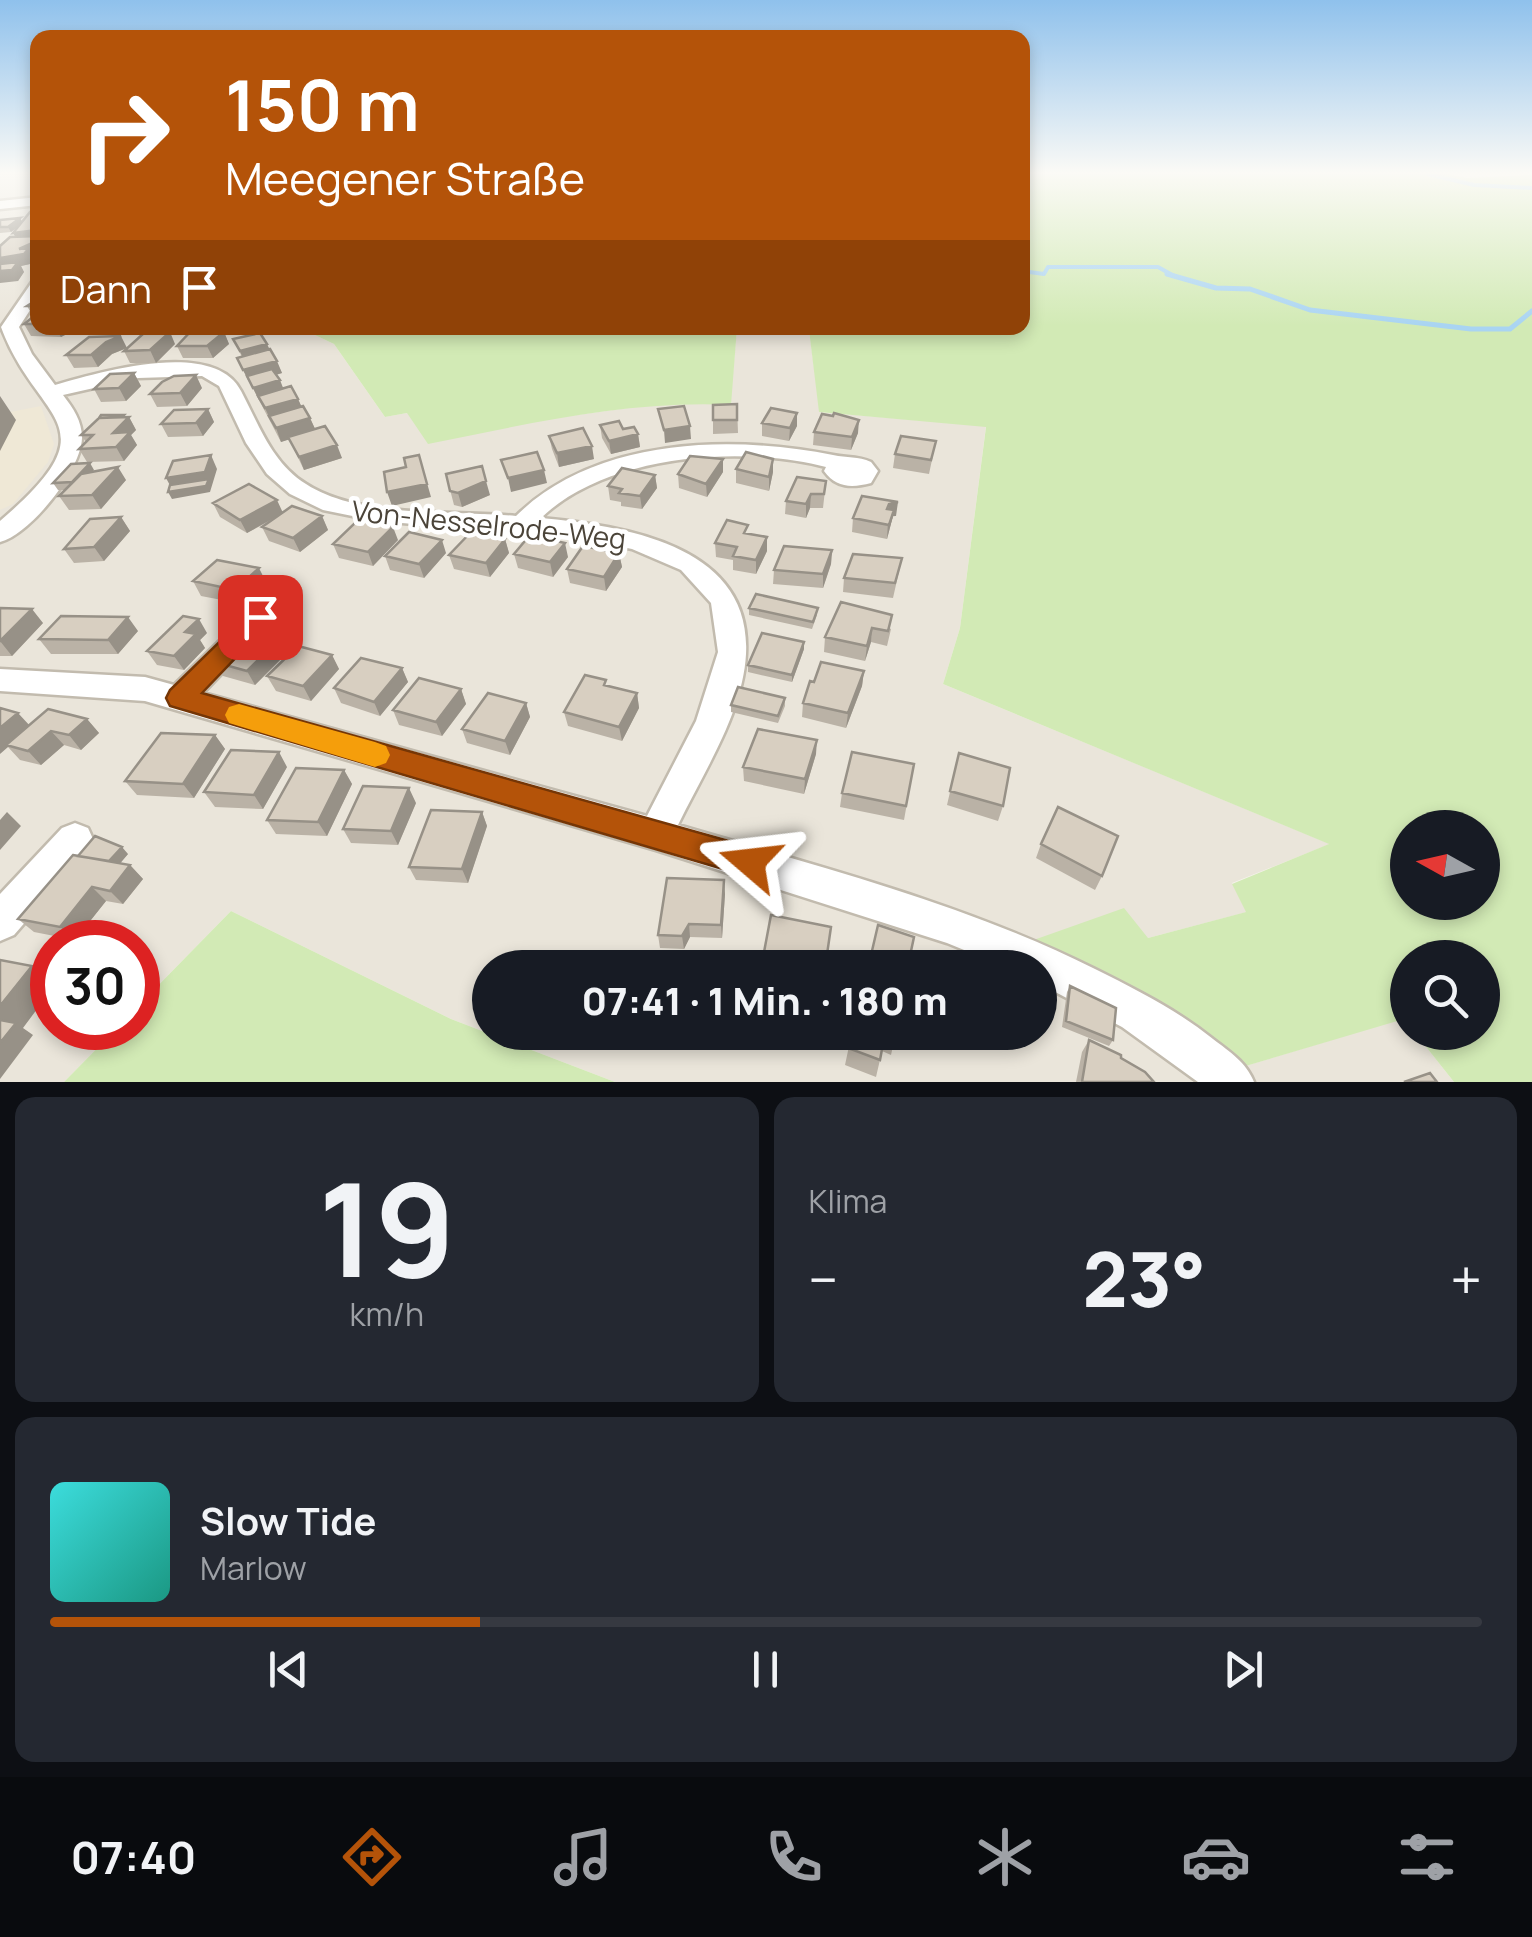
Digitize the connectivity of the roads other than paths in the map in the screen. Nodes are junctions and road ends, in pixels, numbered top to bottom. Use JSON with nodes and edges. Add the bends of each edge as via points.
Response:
{"nodes":[{"id":1,"x":30,"y":297,"type":"edge"},
{"id":2,"x":51,"y":392,"type":"junction"},
{"id":3,"x":839,"y":464,"type":"dead end"},
{"id":4,"x":520,"y":526,"type":"junction"},
{"id":5,"x":0,"y":534,"type":"edge"},
{"id":6,"x":287,"y":590,"type":"dead end"},
{"id":7,"x":0,"y":680,"type":"edge"},
{"id":8,"x":180,"y":698,"type":"junction"},
{"id":9,"x":656,"y":834,"type":"junction"},
{"id":10,"x":75,"y":839,"type":"dead end"},
{"id":11,"x":0,"y":922,"type":"edge"},
{"id":12,"x":1232,"y":1082,"type":"edge"}],
"edges":[{"from":1,"to":2,"type":"street","via":[[10,327],[19,353]]},
{"from":2,"to":4,"type":"street","name":"Von-Nesselrode-Weg","via":[[112,376],[206,372],[226,382],[262,455],[292,489],[365,513]]},
{"from":2,"to":5,"type":"street","via":[[70,426],[70,450],[48,486]]},
{"from":3,"to":4,"type":"street","via":[[752,450],[647,462],[565,490]]},
{"from":4,"to":9,"type":"street","name":"Von-Nesselrode-Weg","via":[[616,535],[665,548],[710,578],[726,605],[732,653],[726,677]]},
{"from":6,"to":8,"type":"street"},
{"from":7,"to":8,"type":"street","via":[[97,684]]},
{"from":8,"to":9,"type":"street"},
{"from":9,"to":12,"type":"street","via":[[1011,948],[1137,1012]]},
{"from":10,"to":11,"type":"street"}]}
